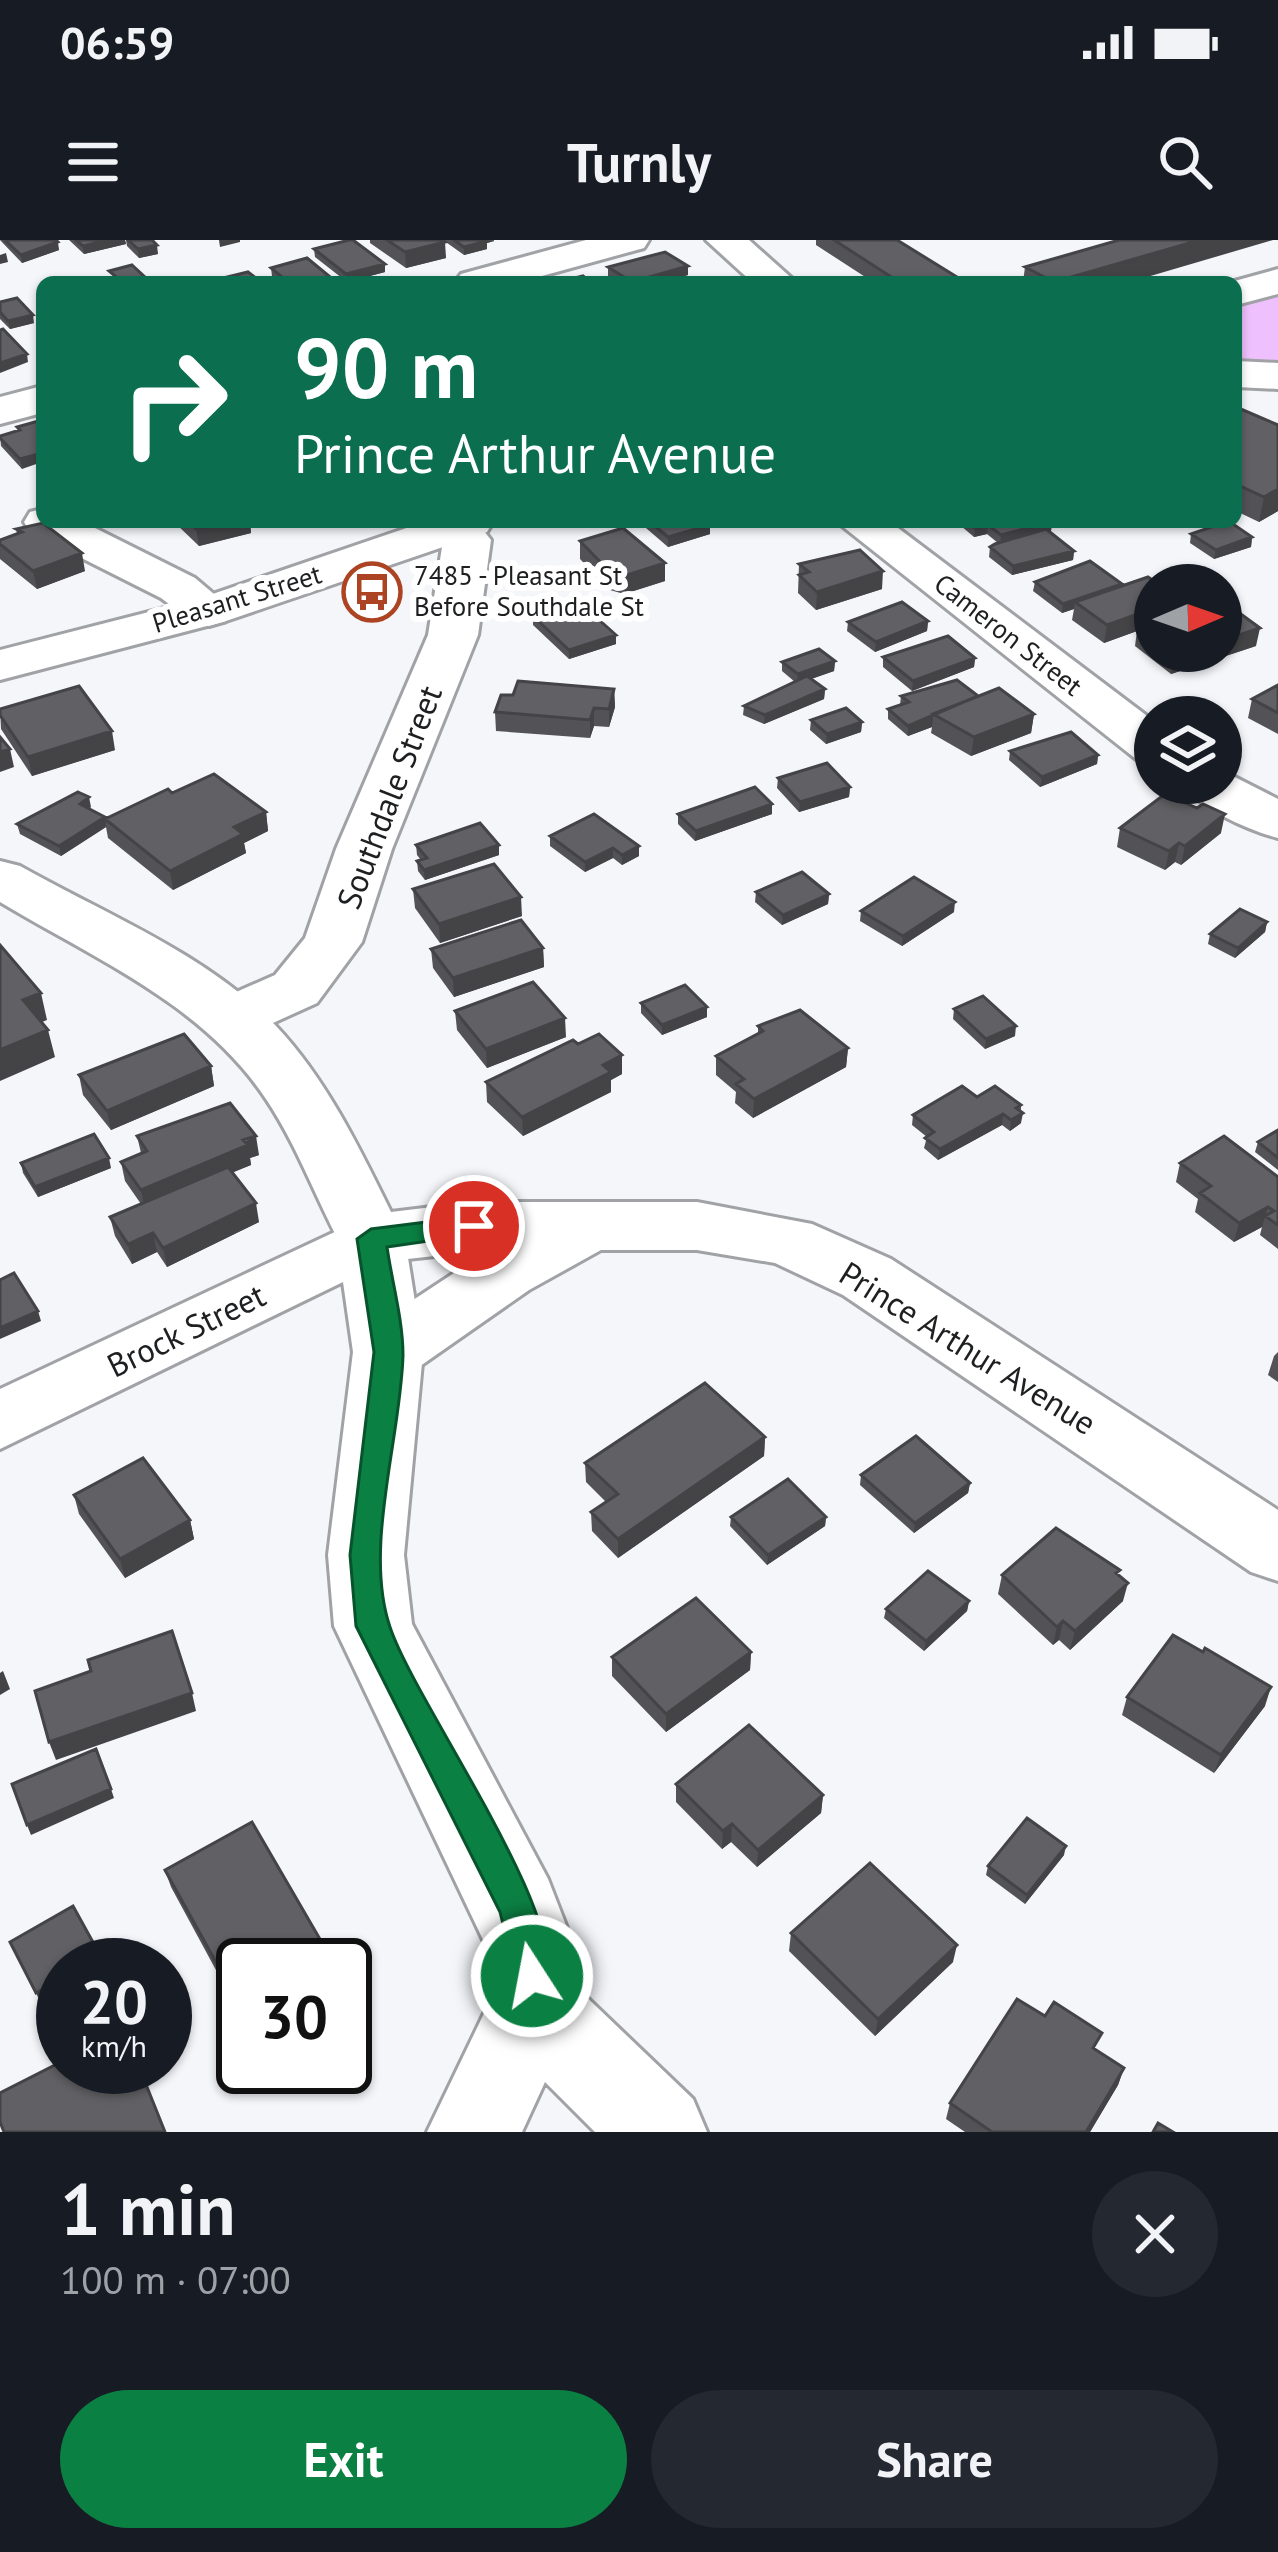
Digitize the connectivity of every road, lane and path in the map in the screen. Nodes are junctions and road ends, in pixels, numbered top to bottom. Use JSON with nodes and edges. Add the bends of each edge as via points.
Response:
{"nodes":[{"id":1,"x":630,"y":240,"type":"edge"},
{"id":2,"x":725,"y":240,"type":"edge"},
{"id":3,"x":497,"y":276,"type":"edge"},
{"id":4,"x":769,"y":276,"type":"edge"},
{"id":5,"x":1278,"y":281,"type":"edge"},
{"id":6,"x":1242,"y":291,"type":"edge"},
{"id":7,"x":1242,"y":374,"type":"edge"},
{"id":8,"x":1278,"y":376,"type":"edge"},
{"id":9,"x":36,"y":401,"type":"edge"},
{"id":10,"x":0,"y":411,"type":"edge"},
{"id":11,"x":0,"y":498,"type":"edge"},
{"id":12,"x":36,"y":516,"type":"edge"},
{"id":13,"x":59,"y":528,"type":"edge"},
{"id":14,"x":455,"y":528,"type":"edge"},
{"id":15,"x":465,"y":528,"type":"edge"},
{"id":16,"x":868,"y":528,"type":"edge"},
{"id":17,"x":209,"y":611,"type":"junction"},
{"id":18,"x":0,"y":665,"type":"edge"},
{"id":19,"x":1134,"y":732,"type":"edge"},
{"id":20,"x":1242,"y":801,"type":"edge"},
{"id":21,"x":1278,"y":821,"type":"edge"},
{"id":22,"x":0,"y":878,"type":"edge"},
{"id":23,"x":231,"y":1018,"type":"junction"},
{"id":24,"x":584,"y":1230,"type":"junction"},
{"id":25,"x":371,"y":1239,"type":"junction"},
{"id":26,"x":388,"y":1352,"type":"junction"},
{"id":27,"x":0,"y":1421,"type":"edge"},
{"id":28,"x":1278,"y":1550,"type":"edge"},
{"id":29,"x":534,"y":2007,"type":"junction"},
{"id":30,"x":474,"y":2132,"type":"edge"},
{"id":31,"x":660,"y":2132,"type":"edge"}],
"edges":[{"from":1,"to":3,"type":"street"},
{"from":2,"to":4,"type":"street"},
{"from":5,"to":6,"type":"street"},
{"from":7,"to":8,"type":"street"},
{"from":9,"to":10,"type":"street"},
{"from":11,"to":12,"type":"street"},
{"from":13,"to":17,"type":"street"},
{"from":14,"to":17,"type":"street","name":"Pleasant Street"},
{"from":15,"to":23,"type":"street","name":"Southdale Street","via":[[453,635],[333,942],[296,988]]},
{"from":16,"to":19,"type":"street","name":"Cameron Street"},
{"from":17,"to":18,"type":"street","name":"Pleasant Street"},
{"from":20,"to":21,"type":"street"},
{"from":22,"to":23,"type":"street"},
{"from":23,"to":25,"type":"street","via":[[303,1112]]},
{"from":24,"to":25,"type":"street","name":"Prince Arthur Avenue","via":[[474,1226]]},
{"from":24,"to":26,"type":"street","via":[[505,1272]]},
{"from":24,"to":28,"type":"street","name":"Prince Arthur Avenue","via":[[697,1226],[788,1241],[867,1277]]},
{"from":25,"to":26,"type":"street"},
{"from":25,"to":27,"type":"street","name":"Brock Street"},
{"from":26,"to":29,"type":"street","via":[[366,1555],[373,1626],[517,1908],[530,1946]]},
{"from":29,"to":30,"type":"street"},
{"from":29,"to":31,"type":"street"}]}
